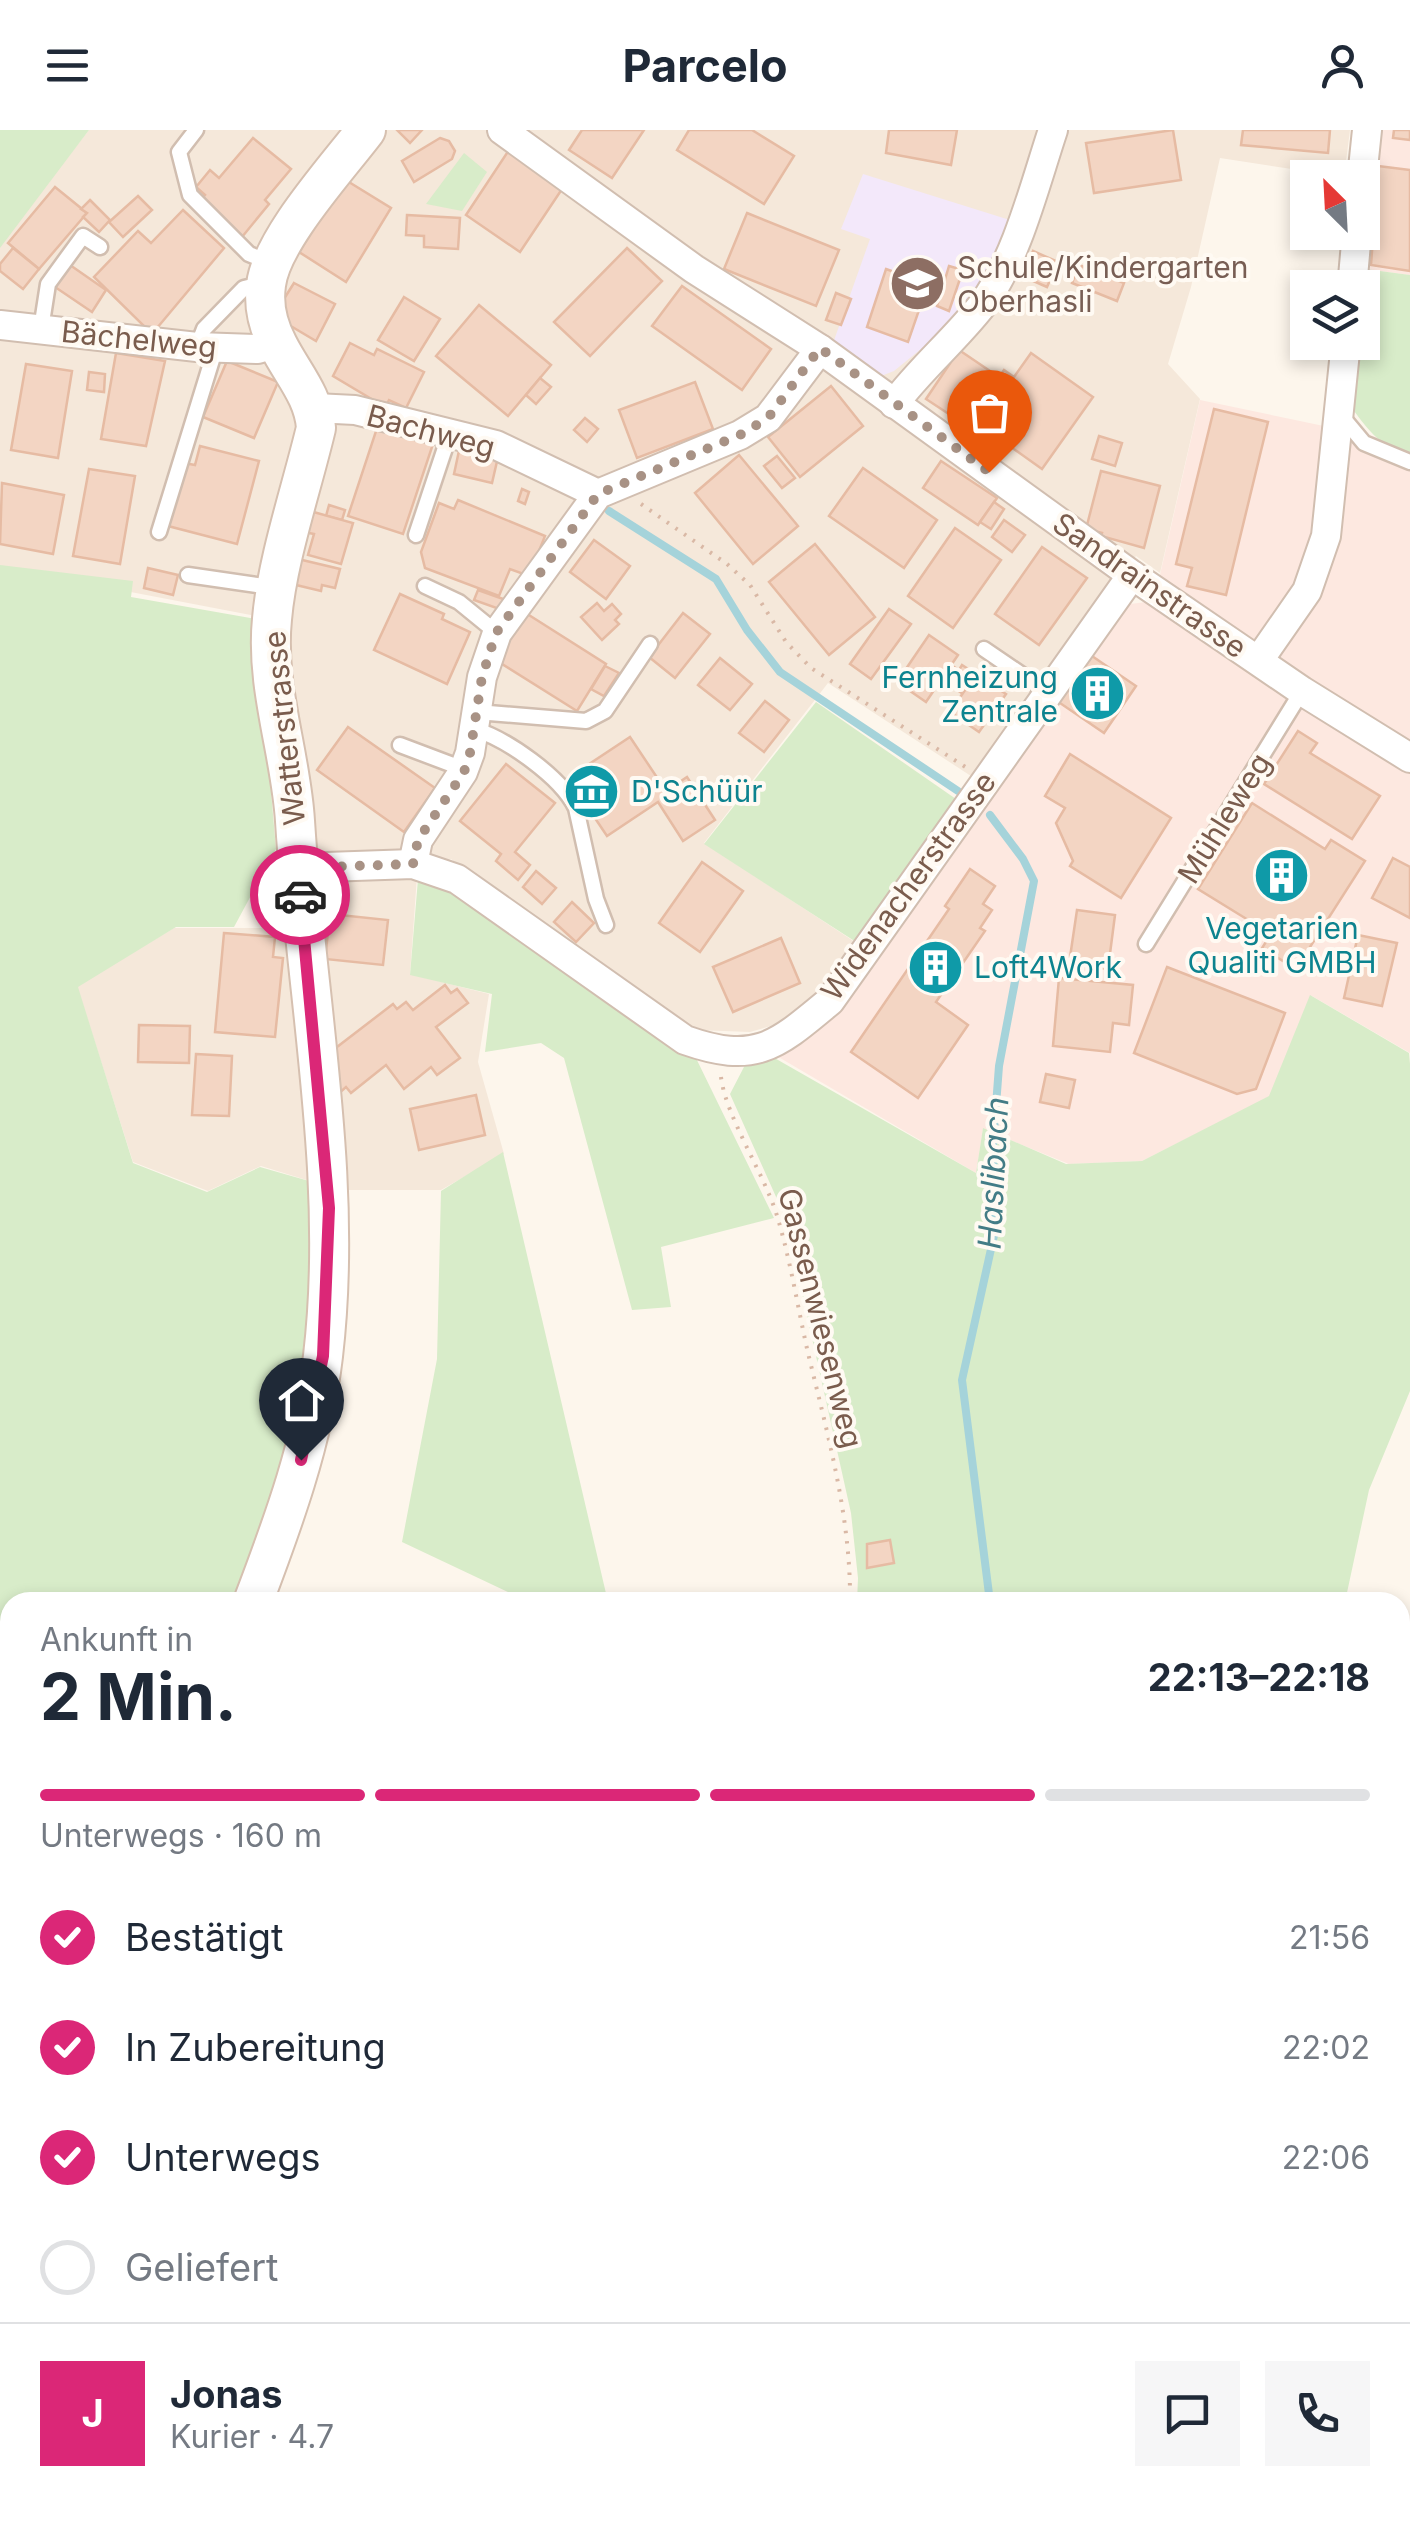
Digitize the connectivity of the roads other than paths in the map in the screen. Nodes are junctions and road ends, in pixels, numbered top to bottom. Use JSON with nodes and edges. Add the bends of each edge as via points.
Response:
{"nodes":[{"id":1,"x":196,"y":130,"type":"edge"},
{"id":2,"x":366,"y":130,"type":"edge"},
{"id":3,"x":502,"y":130,"type":"edge"},
{"id":4,"x":1053,"y":130,"type":"edge"},
{"id":5,"x":1367,"y":130,"type":"edge"},
{"id":6,"x":1364,"y":160,"type":"edge"},
{"id":7,"x":100,"y":247,"type":"dead end"},
{"id":8,"x":269,"y":273,"type":"junction"},
{"id":9,"x":0,"y":324,"type":"edge"},
{"id":10,"x":42,"y":329,"type":"junction"},
{"id":11,"x":277,"y":343,"type":"junction"},
{"id":12,"x":206,"y":347,"type":"junction"},
{"id":13,"x":820,"y":348,"type":"junction"},
{"id":14,"x":1344,"y":360,"type":"edge"},
{"id":15,"x":894,"y":404,"type":"junction"},
{"id":16,"x":315,"y":408,"type":"junction"},
{"id":17,"x":1339,"y":413,"type":"junction"},
{"id":18,"x":450,"y":433,"type":"junction"},
{"id":19,"x":1410,"y":462,"type":"edge"},
{"id":20,"x":608,"y":489,"type":"junction"},
{"id":21,"x":159,"y":532,"type":"dead end"},
{"id":22,"x":416,"y":535,"type":"dead end"},
{"id":23,"x":188,"y":575,"type":"dead end"},
{"id":24,"x":1132,"y":575,"type":"junction"},
{"id":25,"x":424,"y":586,"type":"dead end"},
{"id":26,"x":277,"y":588,"type":"junction"},
{"id":27,"x":496,"y":633,"type":"junction"},
{"id":28,"x":650,"y":644,"type":"dead end"},
{"id":29,"x":984,"y":649,"type":"dead end"},
{"id":30,"x":1259,"y":660,"type":"junction"},
{"id":31,"x":1302,"y":691,"type":"junction"},
{"id":32,"x":1047,"y":692,"type":"junction"},
{"id":33,"x":476,"y":721,"type":"junction"},
{"id":34,"x":400,"y":746,"type":"dead end"},
{"id":35,"x":1410,"y":758,"type":"edge"},
{"id":36,"x":464,"y":772,"type":"junction"},
{"id":37,"x":413,"y":864,"type":"junction"},
{"id":38,"x":297,"y":868,"type":"junction"},
{"id":39,"x":606,"y":926,"type":"dead end"},
{"id":40,"x":1146,"y":944,"type":"dead end"},
{"id":41,"x":258,"y":1592,"type":"edge"}],
"edges":[{"from":1,"to":8,"type":"lane","via":[[179,152],[190,195]]},
{"from":2,"to":8,"type":"street","via":[[294,226]]},
{"from":3,"to":13,"type":"street","name":"Sandrainstrasse","via":[[694,269]]},
{"from":4,"to":15,"type":"street","via":[[1002,272],[983,304]]},
{"from":5,"to":6,"type":"street"},
{"from":7,"to":10,"type":"lane","via":[[84,236],[48,284]]},
{"from":8,"to":11,"type":"street","via":[[265,312]]},
{"from":8,"to":12,"type":"lane","via":[[204,329]]},
{"from":9,"to":10,"type":"street","name":"Bächelweg"},
{"from":10,"to":12,"type":"street","name":"Bächelweg"},
{"from":11,"to":12,"type":"street","name":"Bächelweg"},
{"from":11,"to":16,"type":"street"},
{"from":12,"to":21,"type":"lane"},
{"from":13,"to":15,"type":"street","name":"Sandrainstrasse"},
{"from":13,"to":20,"type":"street","via":[[768,418]]},
{"from":14,"to":17,"type":"street"},
{"from":15,"to":24,"type":"street","name":"Sandrainstrasse"},
{"from":16,"to":18,"type":"street","name":"Bachweg","via":[[354,410]]},
{"from":16,"to":26,"type":"street","name":"Watterstrasse","via":[[316,428]]},
{"from":17,"to":19,"type":"lane","via":[[1364,443]]},
{"from":17,"to":30,"type":"street","via":[[1326,536],[1308,591]]},
{"from":18,"to":20,"type":"street","name":"Bachweg"},
{"from":18,"to":22,"type":"lane"},
{"from":20,"to":27,"type":"street"},
{"from":23,"to":26,"type":"lane"},
{"from":24,"to":30,"type":"street","name":"Sandrainstrasse"},
{"from":24,"to":32,"type":"street","name":"Widenacherstrasse"},
{"from":25,"to":27,"type":"lane","via":[[459,602]]},
{"from":26,"to":38,"type":"street","name":"Watterstrasse","via":[[274,681]]},
{"from":27,"to":33,"type":"street"},
{"from":28,"to":33,"type":"lane","via":[[596,718]]},
{"from":29,"to":32,"type":"lane"},
{"from":30,"to":31,"type":"street","name":"Sandrainstrasse"},
{"from":31,"to":35,"type":"street","name":"Sandrainstrasse"},
{"from":31,"to":40,"type":"lane","name":"Mühleweg"},
{"from":32,"to":37,"type":"street","name":"Widenacherstrasse","via":[[830,1001],[757,1051],[718,1052],[686,1040],[456,879]]},
{"from":33,"to":36,"type":"street"},
{"from":33,"to":39,"type":"lane","via":[[569,794]]},
{"from":34,"to":36,"type":"lane"},
{"from":36,"to":37,"type":"street","via":[[418,840]]},
{"from":37,"to":38,"type":"street"},
{"from":38,"to":41,"type":"street","name":"Watterstrasse","via":[[329,1208],[323,1356],[294,1494]]}]}
